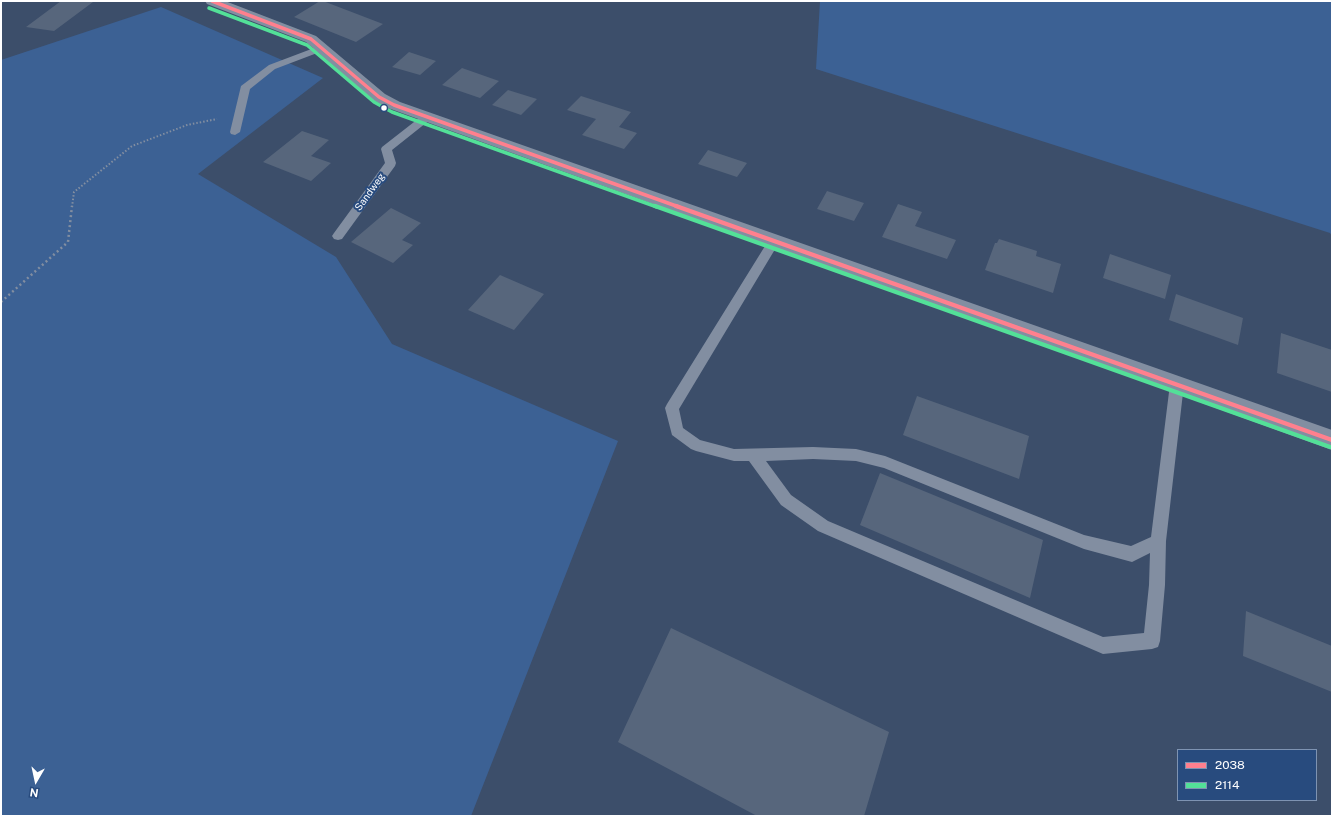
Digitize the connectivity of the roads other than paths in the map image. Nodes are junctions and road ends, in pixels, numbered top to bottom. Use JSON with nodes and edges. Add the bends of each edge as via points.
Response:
{"nodes":[{"id":1,"x":212,"y":1,"type":"edge"},
{"id":2,"x":322,"y":48,"type":"junction"},
{"id":3,"x":427,"y":117,"type":"junction"},
{"id":4,"x":235,"y":132,"type":"dead end"},
{"id":5,"x":338,"y":236,"type":"dead end"},
{"id":6,"x":774,"y":241,"type":"junction"},
{"id":7,"x":1177,"y":384,"type":"junction"},
{"id":8,"x":1332,"y":440,"type":"edge"},
{"id":9,"x":754,"y":455,"type":"junction"},
{"id":10,"x":1158,"y":541,"type":"junction"}],
"edges":[{"from":1,"to":2,"type":"street","via":[[311,39]]},
{"from":2,"to":3,"type":"street","via":[[379,97]]},
{"from":2,"to":4,"type":"lane","via":[[272,67],[245,88]]},
{"from":3,"to":5,"type":"lane","name":"Sandweg","via":[[386,149],[391,163]]},
{"from":3,"to":6,"type":"street"},
{"from":6,"to":7,"type":"street"},
{"from":6,"to":9,"type":"lane","via":[[672,408],[677,431],[696,445],[734,456]]},
{"from":7,"to":8,"type":"street"},
{"from":7,"to":10,"type":"lane"},
{"from":9,"to":10,"type":"lane","via":[[856,455],[885,462],[1084,542],[1132,554]]},
{"from":9,"to":10,"type":"lane","via":[[786,500],[824,526],[1103,646],[1152,641]]}]}
